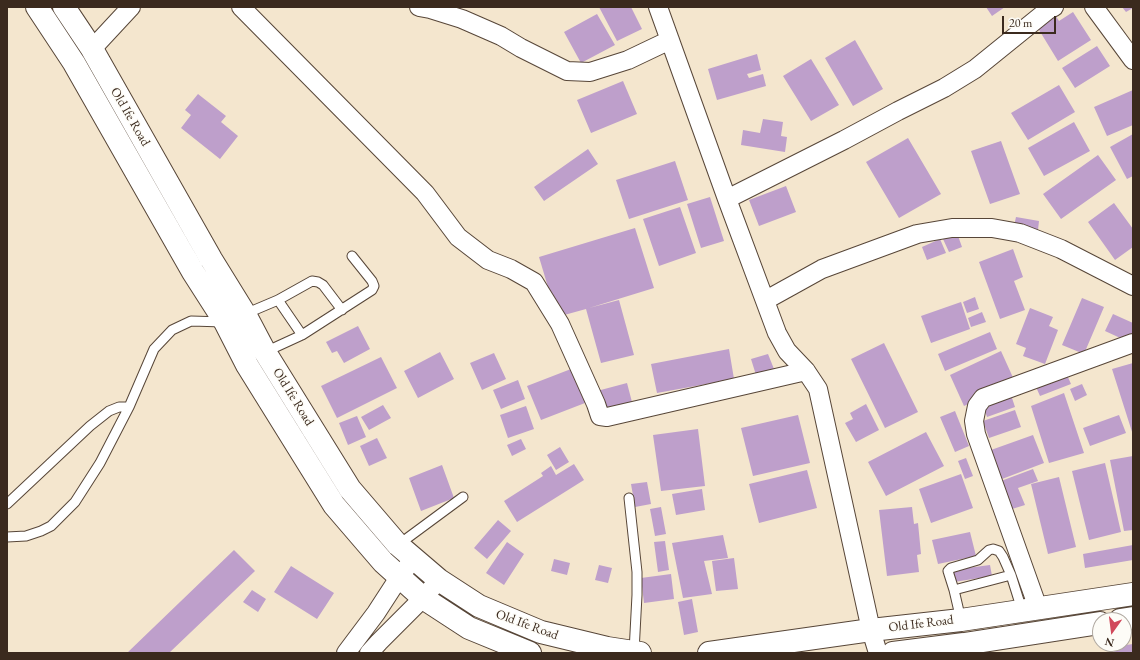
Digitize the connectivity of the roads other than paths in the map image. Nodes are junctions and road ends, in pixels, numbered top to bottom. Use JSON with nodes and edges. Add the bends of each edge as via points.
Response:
{"nodes":[{"id":1,"x":37,"y":7,"type":"edge"},
{"id":2,"x":64,"y":7,"type":"edge"},
{"id":3,"x":131,"y":7,"type":"edge"},
{"id":4,"x":241,"y":7,"type":"edge"},
{"id":5,"x":419,"y":7,"type":"edge"},
{"id":6,"x":658,"y":7,"type":"edge"},
{"id":7,"x":1054,"y":7,"type":"edge"},
{"id":8,"x":1094,"y":7,"type":"edge"},
{"id":9,"x":670,"y":40,"type":"junction"},
{"id":10,"x":92,"y":49,"type":"junction"},
{"id":11,"x":1133,"y":60,"type":"edge"},
{"id":12,"x":727,"y":200,"type":"junction"},
{"id":13,"x":352,"y":256,"type":"dead end"},
{"id":14,"x":1133,"y":286,"type":"edge"},
{"id":15,"x":278,"y":300,"type":"junction"},
{"id":16,"x":766,"y":300,"type":"junction"},
{"id":17,"x":342,"y":310,"type":"junction"},
{"id":18,"x":235,"y":318,"type":"junction"},
{"id":19,"x":302,"y":335,"type":"junction"},
{"id":20,"x":1133,"y":343,"type":"edge"},
{"id":21,"x":265,"y":352,"type":"junction"},
{"id":22,"x":806,"y":371,"type":"junction"},
{"id":23,"x":129,"y":406,"type":"junction"},
{"id":24,"x":463,"y":496,"type":"dead end"},
{"id":25,"x":629,"y":498,"type":"dead end"},
{"id":26,"x":7,"y":504,"type":"edge"},
{"id":27,"x":7,"y":537,"type":"edge"},
{"id":28,"x":398,"y":544,"type":"junction"},
{"id":29,"x":414,"y":558,"type":"junction"},
{"id":30,"x":1011,"y":575,"type":"junction"},
{"id":31,"x":400,"y":576,"type":"junction"},
{"id":32,"x":439,"y":580,"type":"junction"},
{"id":33,"x":954,"y":590,"type":"junction"},
{"id":34,"x":1133,"y":594,"type":"edge"},
{"id":35,"x":423,"y":598,"type":"junction"},
{"id":36,"x":1030,"y":609,"type":"junction"},
{"id":37,"x":961,"y":620,"type":"junction"},
{"id":38,"x":1092,"y":624,"type":"edge"},
{"id":39,"x":871,"y":630,"type":"junction"},
{"id":40,"x":634,"y":652,"type":"edge"},
{"id":41,"x":346,"y":653,"type":"edge"},
{"id":42,"x":369,"y":653,"type":"edge"},
{"id":43,"x":530,"y":653,"type":"edge"},
{"id":44,"x":640,"y":653,"type":"edge"},
{"id":45,"x":709,"y":653,"type":"edge"},
{"id":46,"x":878,"y":653,"type":"edge"},
{"id":47,"x":893,"y":653,"type":"edge"}],
"edges":[{"from":1,"to":18,"type":"main road","name":"Old Ife Road","via":[[74,63],[193,272]]},
{"from":2,"to":10,"type":"main road","name":"Old Ife Road"},
{"from":3,"to":10,"type":"street"},
{"from":4,"to":22,"type":"street","via":[[425,193],[458,237],[488,260],[534,282],[560,324],[600,416],[607,417]]},
{"from":5,"to":9,"type":"street","via":[[462,19],[502,36],[567,71],[590,72],[628,60]]},
{"from":6,"to":9,"type":"street"},
{"from":7,"to":12,"type":"street","via":[[975,69],[944,88]]},
{"from":8,"to":11,"type":"street"},
{"from":9,"to":12,"type":"street"},
{"from":10,"to":18,"type":"main road","name":"Old Ife Road","via":[[211,259]]},
{"from":12,"to":16,"type":"street"},
{"from":13,"to":17,"type":"lane","via":[[374,286],[367,294]]},
{"from":14,"to":16,"type":"street","via":[[1061,249],[1020,233],[992,228],[952,228],[918,234],[822,269]]},
{"from":15,"to":17,"type":"lane","via":[[312,281],[323,285]]},
{"from":15,"to":18,"type":"lane"},
{"from":15,"to":19,"type":"lane"},
{"from":16,"to":22,"type":"street","via":[[777,333],[787,351]]},
{"from":17,"to":19,"type":"lane"},
{"from":18,"to":21,"type":"main road","name":"Old Ife Road"},
{"from":18,"to":23,"type":"lane","via":[[191,321],[172,330],[154,349]]},
{"from":18,"to":31,"type":"main road","name":"Old Ife Road","via":[[247,366],[334,505],[383,562]]},
{"from":19,"to":21,"type":"lane"},
{"from":20,"to":36,"type":"street","via":[[983,398],[977,406],[974,420],[976,434]]},
{"from":21,"to":28,"type":"main road","name":"Old Ife Road","via":[[350,489]]},
{"from":22,"to":39,"type":"street","via":[[818,389]]},
{"from":23,"to":26,"type":"lane","via":[[109,411],[90,426]]},
{"from":23,"to":27,"type":"lane","via":[[100,463],[75,502],[51,526],[26,536]]},
{"from":24,"to":28,"type":"lane"},
{"from":25,"to":40,"type":"lane","via":[[637,572]]},
{"from":28,"to":29,"type":"main road","name":"Old Ife Road"},
{"from":29,"to":31,"type":"street"},
{"from":29,"to":32,"type":"main road","name":"Old Ife Road"},
{"from":30,"to":33,"type":"lane"},
{"from":30,"to":33,"type":"lane","via":[[998,551],[989,550],[978,560],[948,571]]},
{"from":30,"to":36,"type":"lane"},
{"from":31,"to":35,"type":"main road","name":"Old Ife Road"},
{"from":31,"to":41,"type":"street"},
{"from":32,"to":35,"type":"street"},
{"from":32,"to":40,"type":"main road","name":"Old Ife Road","via":[[479,606],[541,632]]},
{"from":33,"to":37,"type":"lane"},
{"from":34,"to":36,"type":"main road","name":"Old Ife Road"},
{"from":35,"to":42,"type":"street"},
{"from":35,"to":43,"type":"main road","name":"Old Ife Road","via":[[499,644]]},
{"from":36,"to":37,"type":"main road","name":"Old Ife Road"},
{"from":37,"to":39,"type":"main road","name":"Old Ife Road"},
{"from":38,"to":47,"type":"main road","name":"Old Ife Road"},
{"from":39,"to":45,"type":"main road","name":"Old Ife Road"},
{"from":39,"to":46,"type":"street"},
{"from":40,"to":44,"type":"main road","name":"Old Ife Road"}]}
